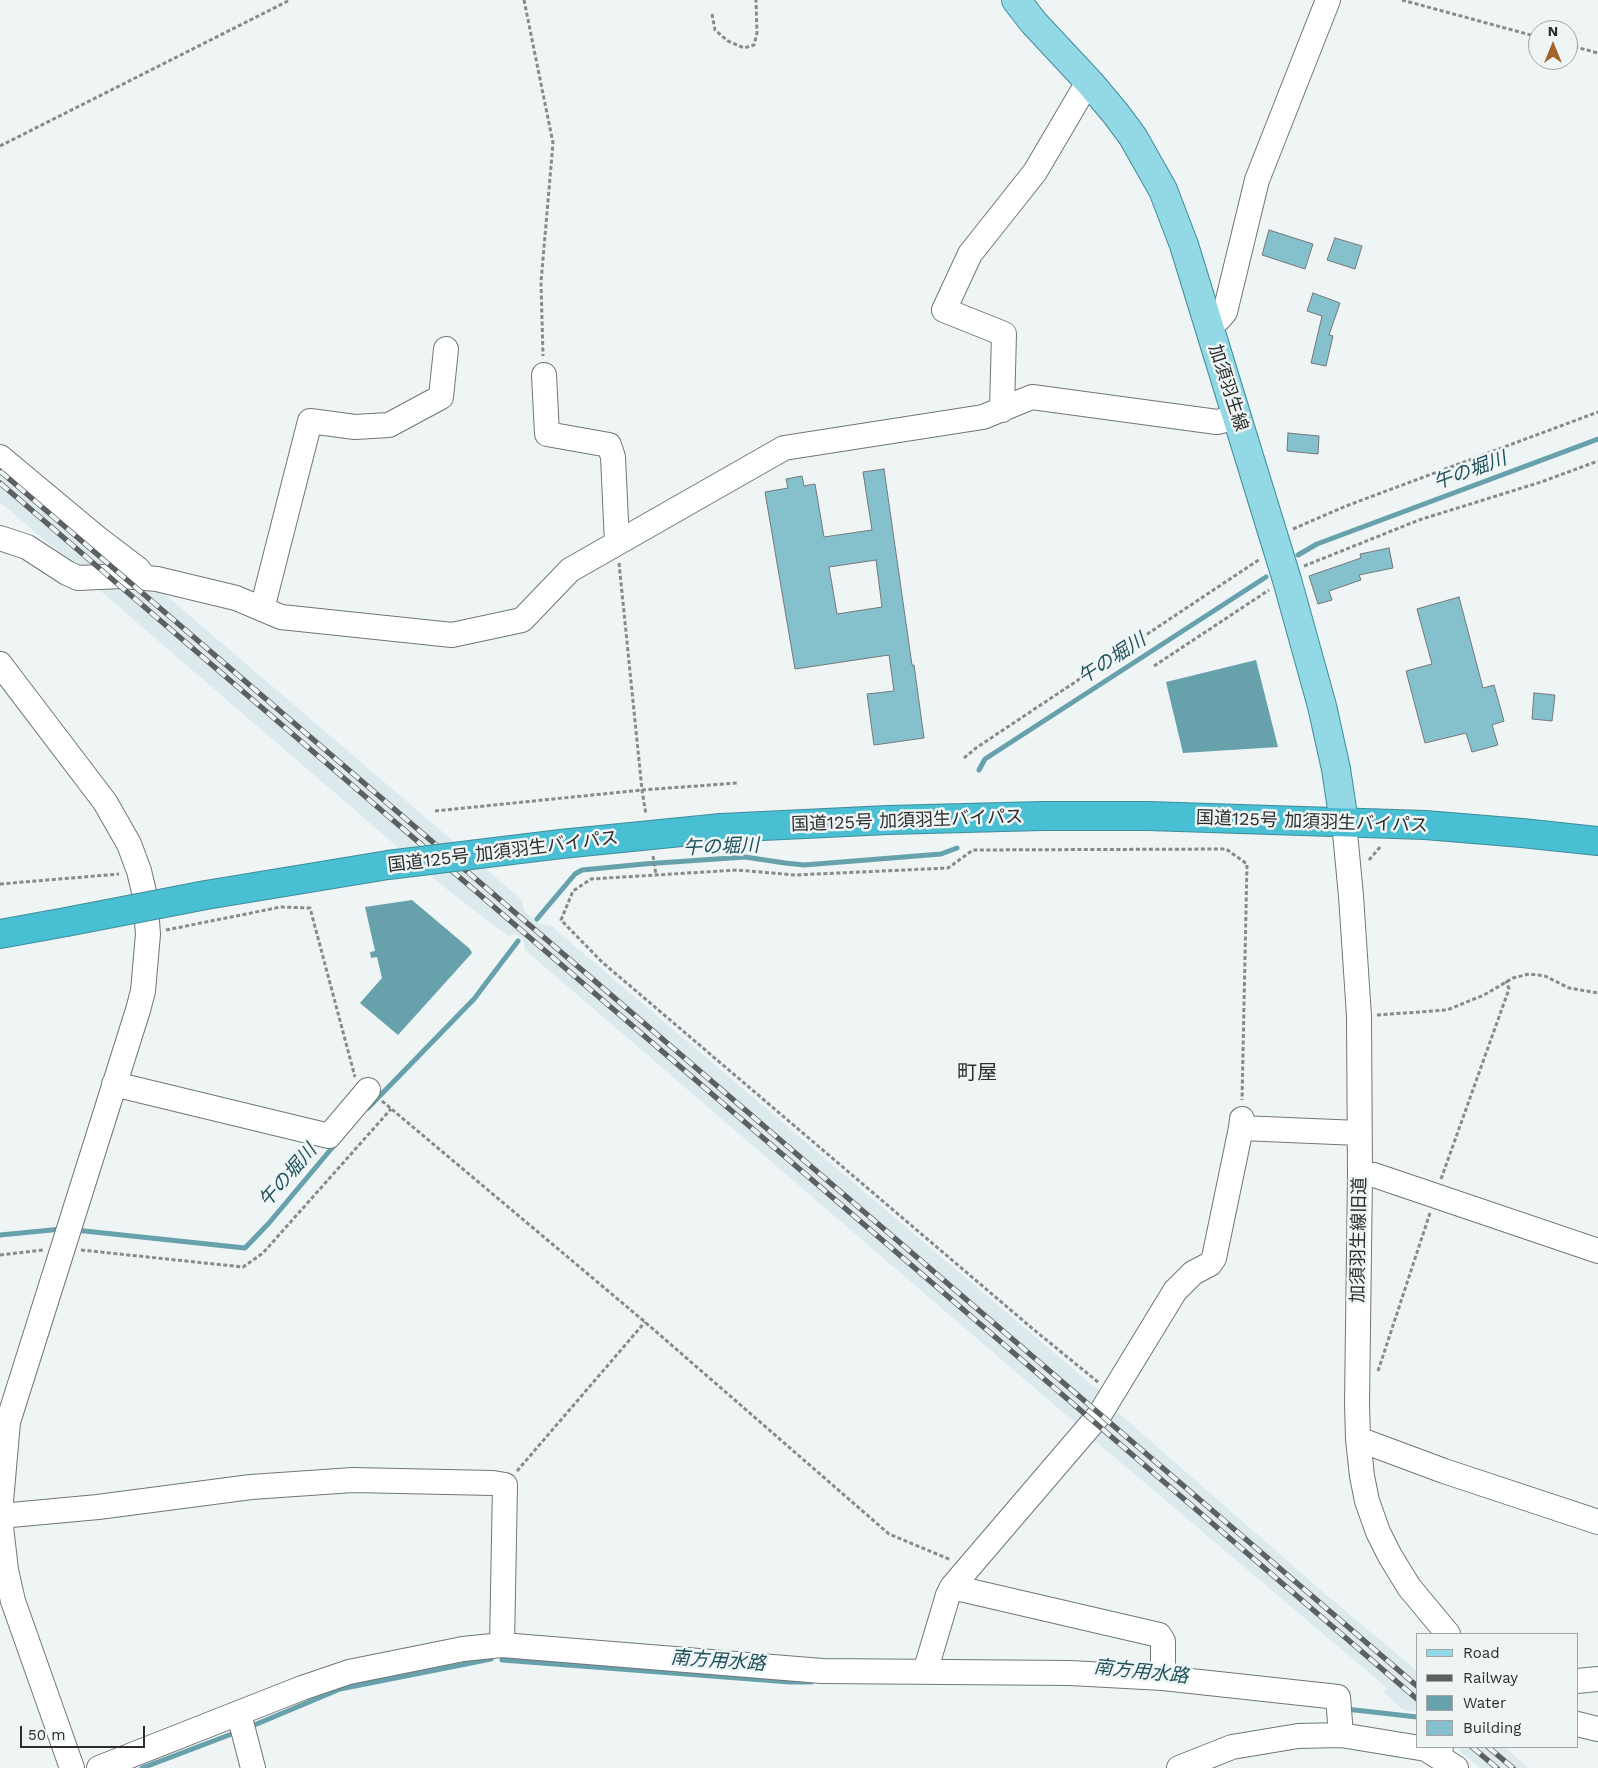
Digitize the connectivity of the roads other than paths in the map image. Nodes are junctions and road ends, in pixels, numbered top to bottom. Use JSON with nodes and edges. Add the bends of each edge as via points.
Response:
{"nodes":[{"id":1,"x":1016,"y":0,"type":"edge"},
{"id":2,"x":1328,"y":0,"type":"edge"},
{"id":3,"x":1090,"y":83,"type":"junction"},
{"id":4,"x":1208,"y":324,"type":"junction"},
{"id":5,"x":446,"y":349,"type":"dead end"},
{"id":6,"x":544,"y":375,"type":"road end"},
{"id":7,"x":1002,"y":410,"type":"junction"},
{"id":8,"x":1238,"y":417,"type":"junction"},
{"id":9,"x":0,"y":457,"type":"edge"},
{"id":10,"x":0,"y":538,"type":"edge"},
{"id":11,"x":618,"y":543,"type":"junction"},
{"id":12,"x":144,"y":577,"type":"junction"},
{"id":13,"x":262,"y":609,"type":"junction"},
{"id":14,"x":0,"y":664,"type":"edge"},
{"id":15,"x":1344,"y":822,"type":"junction"},
{"id":16,"x":1598,"y":829,"type":"edge"},
{"id":17,"x":1522,"y":833,"type":"junction"},
{"id":18,"x":1598,"y":842,"type":"edge"},
{"id":19,"x":0,"y":934,"type":"edge"},
{"id":20,"x":114,"y":1084,"type":"junction"},
{"id":21,"x":368,"y":1090,"type":"road end"},
{"id":22,"x":1360,"y":1133,"type":"junction"},
{"id":23,"x":1360,"y":1174,"type":"junction"},
{"id":24,"x":1598,"y":1251,"type":"edge"},
{"id":25,"x":1358,"y":1439,"type":"junction"},
{"id":26,"x":0,"y":1516,"type":"edge"},
{"id":27,"x":1598,"y":1522,"type":"edge"},
{"id":28,"x":952,"y":1587,"type":"junction"},
{"id":29,"x":1447,"y":1633,"type":"edge"},
{"id":30,"x":502,"y":1645,"type":"junction"},
{"id":31,"x":925,"y":1672,"type":"junction"},
{"id":32,"x":1163,"y":1678,"type":"junction"},
{"id":33,"x":1598,"y":1679,"type":"edge"},
{"id":34,"x":1578,"y":1681,"type":"edge"},
{"id":35,"x":239,"y":1714,"type":"junction"},
{"id":36,"x":1578,"y":1724,"type":"edge"},
{"id":37,"x":1598,"y":1729,"type":"edge"},
{"id":38,"x":1341,"y":1735,"type":"junction"},
{"id":39,"x":1416,"y":1745,"type":"edge"},
{"id":40,"x":1434,"y":1748,"type":"edge"},
{"id":41,"x":72,"y":1768,"type":"edge"},
{"id":42,"x":99,"y":1768,"type":"edge"},
{"id":43,"x":253,"y":1768,"type":"edge"},
{"id":44,"x":1179,"y":1768,"type":"edge"},
{"id":45,"x":1456,"y":1768,"type":"edge"}],
"edges":[{"from":1,"to":3,"type":"main road","name":"加須羽生線"},
{"from":2,"to":4,"type":"street","via":[[1257,180],[1224,312],[1219,319]]},
{"from":3,"to":4,"type":"main road","name":"加須羽生線","via":[[1133,137],[1163,190]]},
{"from":3,"to":7,"type":"street","via":[[1035,172],[970,254],[944,310],[1004,334]]},
{"from":4,"to":8,"type":"main road","name":"加須羽生線"},
{"from":5,"to":13,"type":"street","via":[[441,397],[389,425],[355,428],[310,421]]},
{"from":6,"to":11,"type":"street","via":[[547,434],[609,445],[613,457]]},
{"from":7,"to":8,"type":"street","via":[[1032,397],[1217,422]]},
{"from":7,"to":11,"type":"street","via":[[983,417],[784,448]]},
{"from":8,"to":15,"type":"main road","name":"加須羽生線","via":[[1322,706]]},
{"from":9,"to":12,"type":"street"},
{"from":10,"to":12,"type":"street","via":[[32,549],[78,578]]},
{"from":11,"to":13,"type":"street","via":[[570,570],[522,620],[452,635],[281,617]]},
{"from":12,"to":13,"type":"street","via":[[236,598]]},
{"from":14,"to":20,"type":"street","via":[[105,802],[129,844],[139,871],[148,934],[143,991]]},
{"from":15,"to":17,"type":"highway","name":"国道125号 加須羽生バイパス"},
{"from":15,"to":19,"type":"highway","name":"国道125号 加須羽生バイパス","bridge":true,"via":[[1051,816],[721,828],[388,865],[216,893]]},
{"from":15,"to":22,"type":"street","name":"加須羽生線旧道","via":[[1359,1016]]},
{"from":16,"to":17,"type":"highway","name":"国道125号 加須羽生バイパス","via":[[1564,827]]},
{"from":17,"to":18,"type":"highway","name":"国道125号 加須羽生バイパス"},
{"from":20,"to":21,"type":"street","via":[[329,1136]]},
{"from":20,"to":26,"type":"street","via":[[8,1422]]},
{"from":22,"to":23,"type":"street","name":"加須羽生線旧道"},
{"from":22,"to":28,"type":"street","via":[[1242,1124],[1214,1258],[1175,1292],[1113,1394],[1085,1432]]},
{"from":23,"to":24,"type":"street","via":[[1374,1175]]},
{"from":23,"to":25,"type":"street","name":"加須羽生線旧道"},
{"from":25,"to":27,"type":"street"},
{"from":25,"to":29,"type":"street","name":"加須羽生線旧道","via":[[1367,1501],[1378,1532],[1408,1587]]},
{"from":26,"to":30,"type":"street","via":[[251,1487],[353,1480],[505,1485]]},
{"from":26,"to":41,"type":"street","via":[[6,1570],[14,1601]]},
{"from":28,"to":31,"type":"street"},
{"from":28,"to":32,"type":"street","via":[[1159,1635],[1163,1641]]},
{"from":30,"to":31,"type":"street","via":[[822,1671]]},
{"from":30,"to":35,"type":"street","via":[[463,1649],[349,1672]]},
{"from":31,"to":32,"type":"street","via":[[1070,1673]]},
{"from":32,"to":38,"type":"street","via":[[1338,1697]]},
{"from":33,"to":34,"type":"street"},
{"from":35,"to":42,"type":"street"},
{"from":35,"to":43,"type":"street"},
{"from":36,"to":37,"type":"street"},
{"from":38,"to":39,"type":"street"},
{"from":38,"to":44,"type":"street","via":[[1298,1736],[1232,1747]]},
{"from":40,"to":45,"type":"street"}]}
